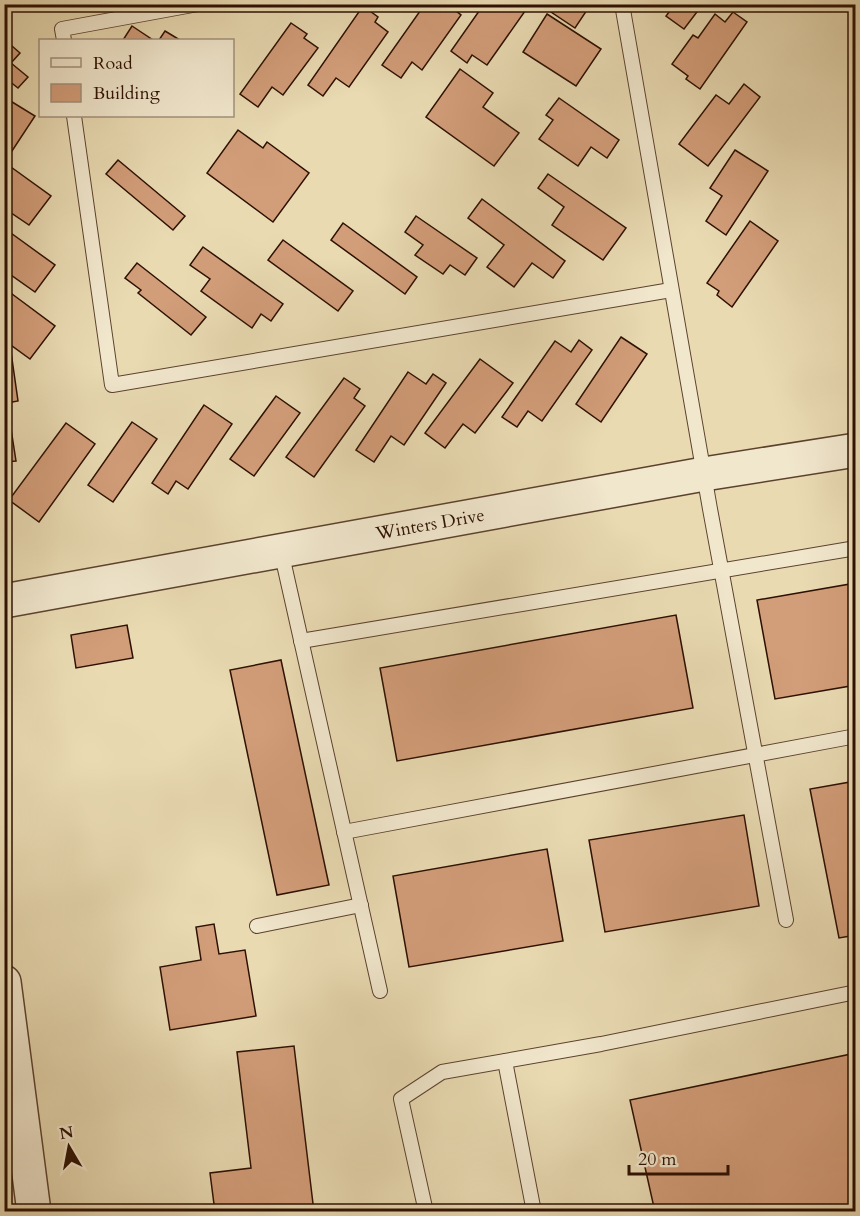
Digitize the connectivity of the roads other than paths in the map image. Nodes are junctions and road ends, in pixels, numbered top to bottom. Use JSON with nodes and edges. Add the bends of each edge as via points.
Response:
{"nodes":[{"id":1,"x":198,"y":4,"type":"edge"},
{"id":2,"x":622,"y":4,"type":"edge"},
{"id":3,"x":64,"y":39,"type":"edge"},
{"id":4,"x":74,"y":117,"type":"edge"},
{"id":5,"x":671,"y":290,"type":"junction"},
{"id":6,"x":855,"y":450,"type":"edge"},
{"id":7,"x":704,"y":474,"type":"junction"},
{"id":8,"x":855,"y":548,"type":"edge"},
{"id":9,"x":281,"y":551,"type":"junction"},
{"id":10,"x":722,"y":571,"type":"junction"},
{"id":11,"x":4,"y":601,"type":"edge"},
{"id":12,"x":301,"y":641,"type":"junction"},
{"id":13,"x":855,"y":736,"type":"edge"},
{"id":14,"x":756,"y":755,"type":"junction"},
{"id":15,"x":344,"y":832,"type":"junction"},
{"id":16,"x":361,"y":905,"type":"junction"},
{"id":17,"x":786,"y":920,"type":"dead end"},
{"id":18,"x":258,"y":926,"type":"dead end"},
{"id":19,"x":4,"y":982,"type":"edge"},
{"id":20,"x":380,"y":991,"type":"dead end"},
{"id":21,"x":855,"y":992,"type":"edge"},
{"id":22,"x":505,"y":1061,"type":"junction"},
{"id":23,"x":34,"y":1212,"type":"edge"},
{"id":24,"x":426,"y":1212,"type":"edge"},
{"id":25,"x":534,"y":1212,"type":"edge"}],
"edges":[{"from":1,"to":3,"type":"lane","via":[[62,29]]},
{"from":2,"to":5,"type":"lane"},
{"from":4,"to":5,"type":"lane","via":[[112,385]]},
{"from":5,"to":7,"type":"lane"},
{"from":6,"to":7,"type":"street","name":"Winters Drive"},
{"from":7,"to":9,"type":"street","name":"Winters Drive"},
{"from":7,"to":10,"type":"lane"},
{"from":8,"to":10,"type":"lane"},
{"from":9,"to":11,"type":"street","name":"Winters Drive"},
{"from":9,"to":12,"type":"lane"},
{"from":10,"to":12,"type":"lane"},
{"from":10,"to":14,"type":"lane"},
{"from":12,"to":15,"type":"lane"},
{"from":13,"to":14,"type":"lane"},
{"from":14,"to":15,"type":"lane"},
{"from":14,"to":17,"type":"lane"},
{"from":15,"to":16,"type":"lane"},
{"from":16,"to":18,"type":"lane"},
{"from":16,"to":20,"type":"lane"},
{"from":19,"to":23,"type":"street"},
{"from":21,"to":22,"type":"lane"},
{"from":22,"to":24,"type":"lane","via":[[442,1072],[401,1099]]},
{"from":22,"to":25,"type":"lane"}]}
